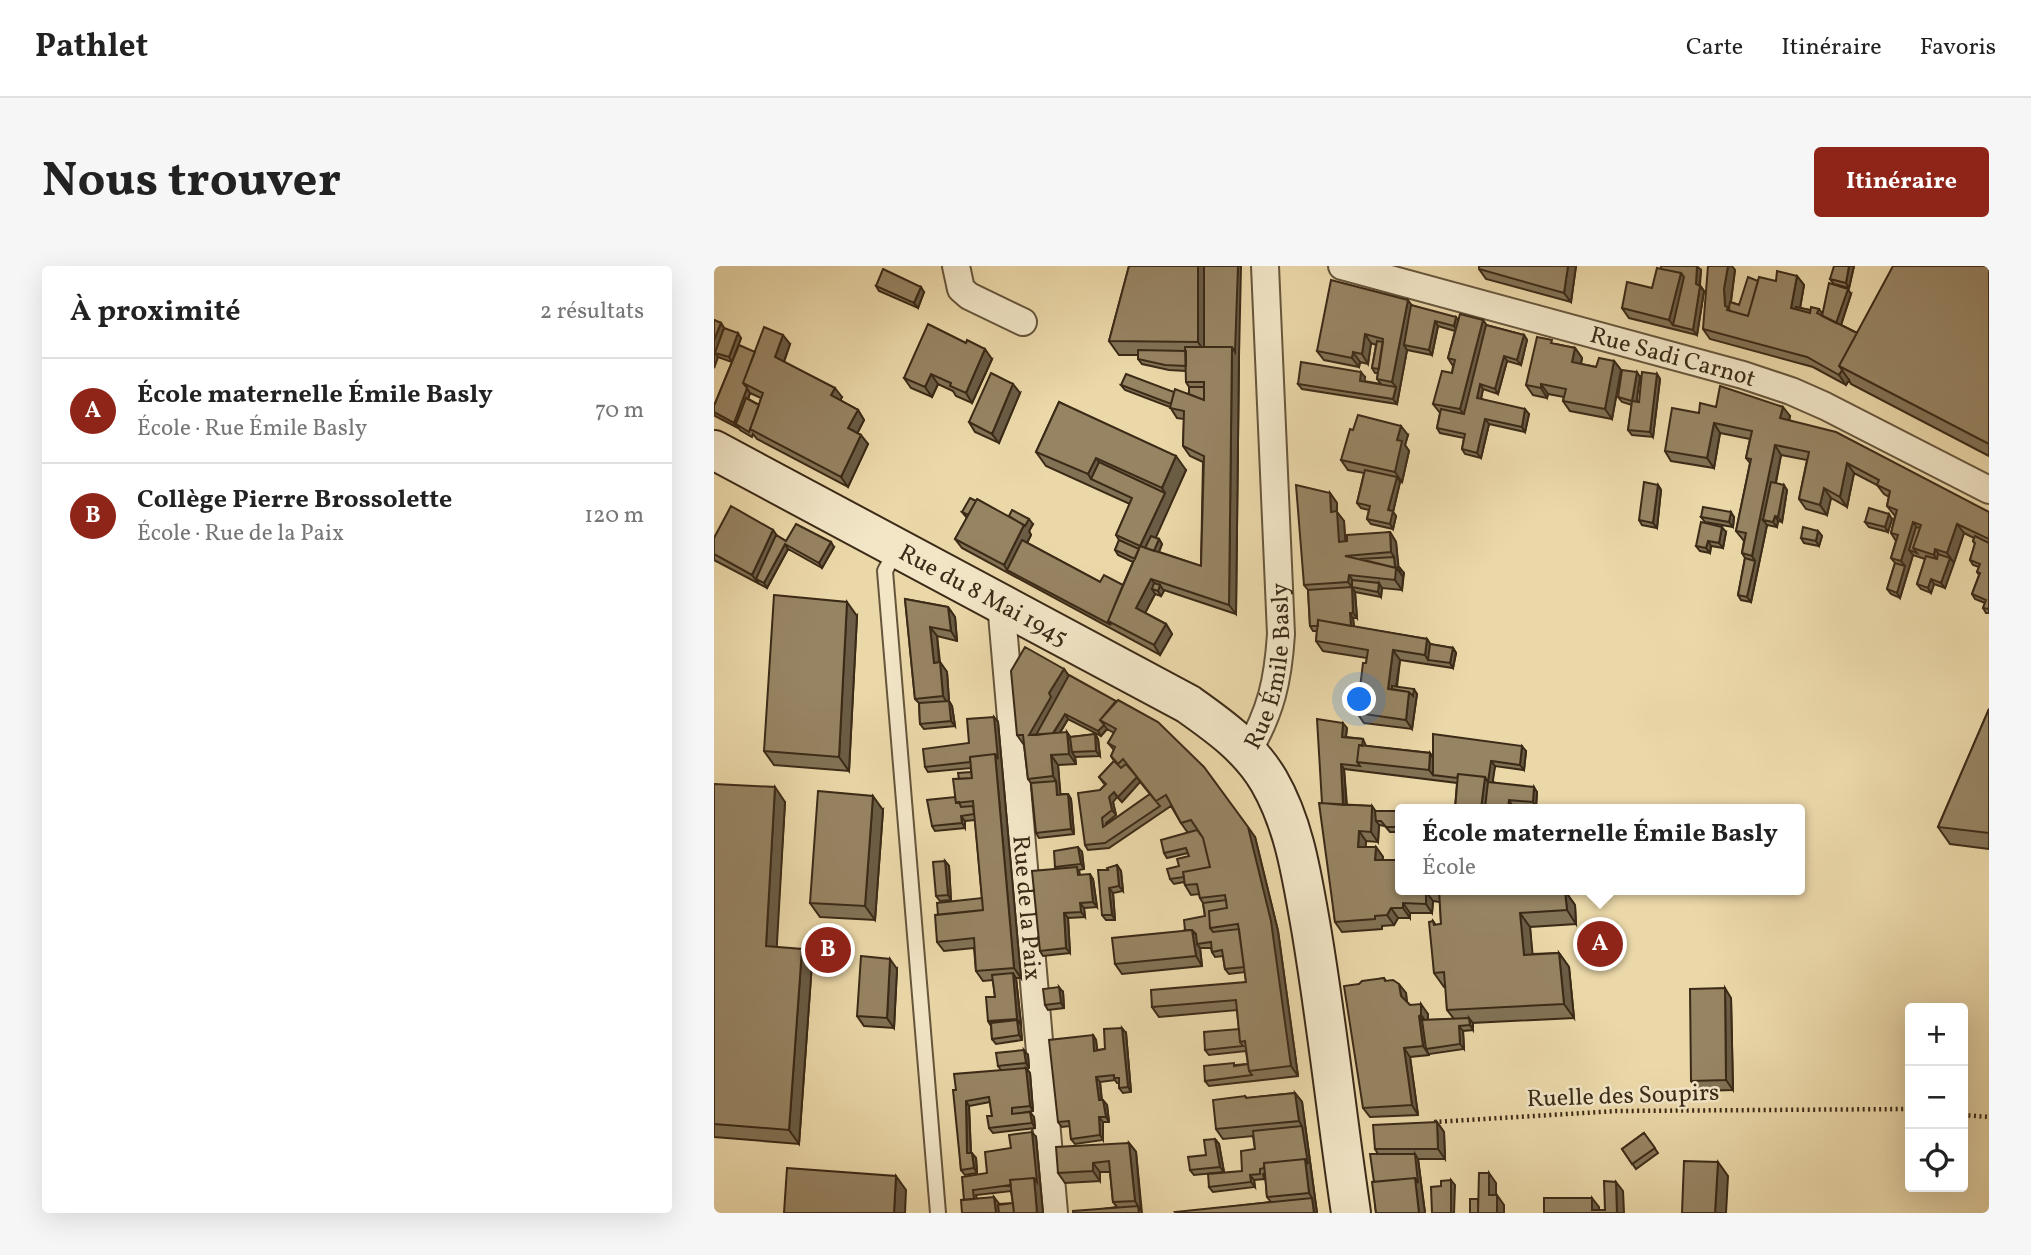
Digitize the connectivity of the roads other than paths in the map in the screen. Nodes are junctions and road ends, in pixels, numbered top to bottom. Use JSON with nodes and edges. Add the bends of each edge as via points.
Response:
{"nodes":[{"id":1,"x":956,"y":266,"type":"edge"},
{"id":2,"x":1265,"y":266,"type":"edge"},
{"id":3,"x":1342,"y":266,"type":"edge"},
{"id":4,"x":1023,"y":322,"type":"dead end"},
{"id":5,"x":714,"y":450,"type":"edge"},
{"id":6,"x":1989,"y":490,"type":"edge"},
{"id":7,"x":897,"y":548,"type":"junction"},
{"id":8,"x":1001,"y":603,"type":"junction"},
{"id":9,"x":1248,"y":751,"type":"junction"},
{"id":10,"x":938,"y":1213,"type":"edge"},
{"id":11,"x":1054,"y":1213,"type":"edge"},
{"id":12,"x":1351,"y":1213,"type":"edge"}],
"edges":[{"from":1,"to":4,"type":"street","via":[[957,280],[969,296]]},
{"from":2,"to":9,"type":"street","name":"Rue Émile Basly","via":[[1282,634],[1273,697]]},
{"from":3,"to":6,"type":"street","name":"Rue Sadi Carnot","via":[[1791,391]]},
{"from":5,"to":7,"type":"street","name":"Rue du 8 Mai 1945"},
{"from":7,"to":8,"type":"street","name":"Rue du 8 Mai 1945"},
{"from":7,"to":10,"type":"lane","via":[[884,571]]},
{"from":8,"to":9,"type":"street","name":"Rue du 8 Mai 1945","via":[[1188,704]]},
{"from":8,"to":11,"type":"street","name":"Rue de la Paix"},
{"from":9,"to":12,"type":"street","name":"Rue Émile Basly","via":[[1269,780],[1297,852]]}]}
